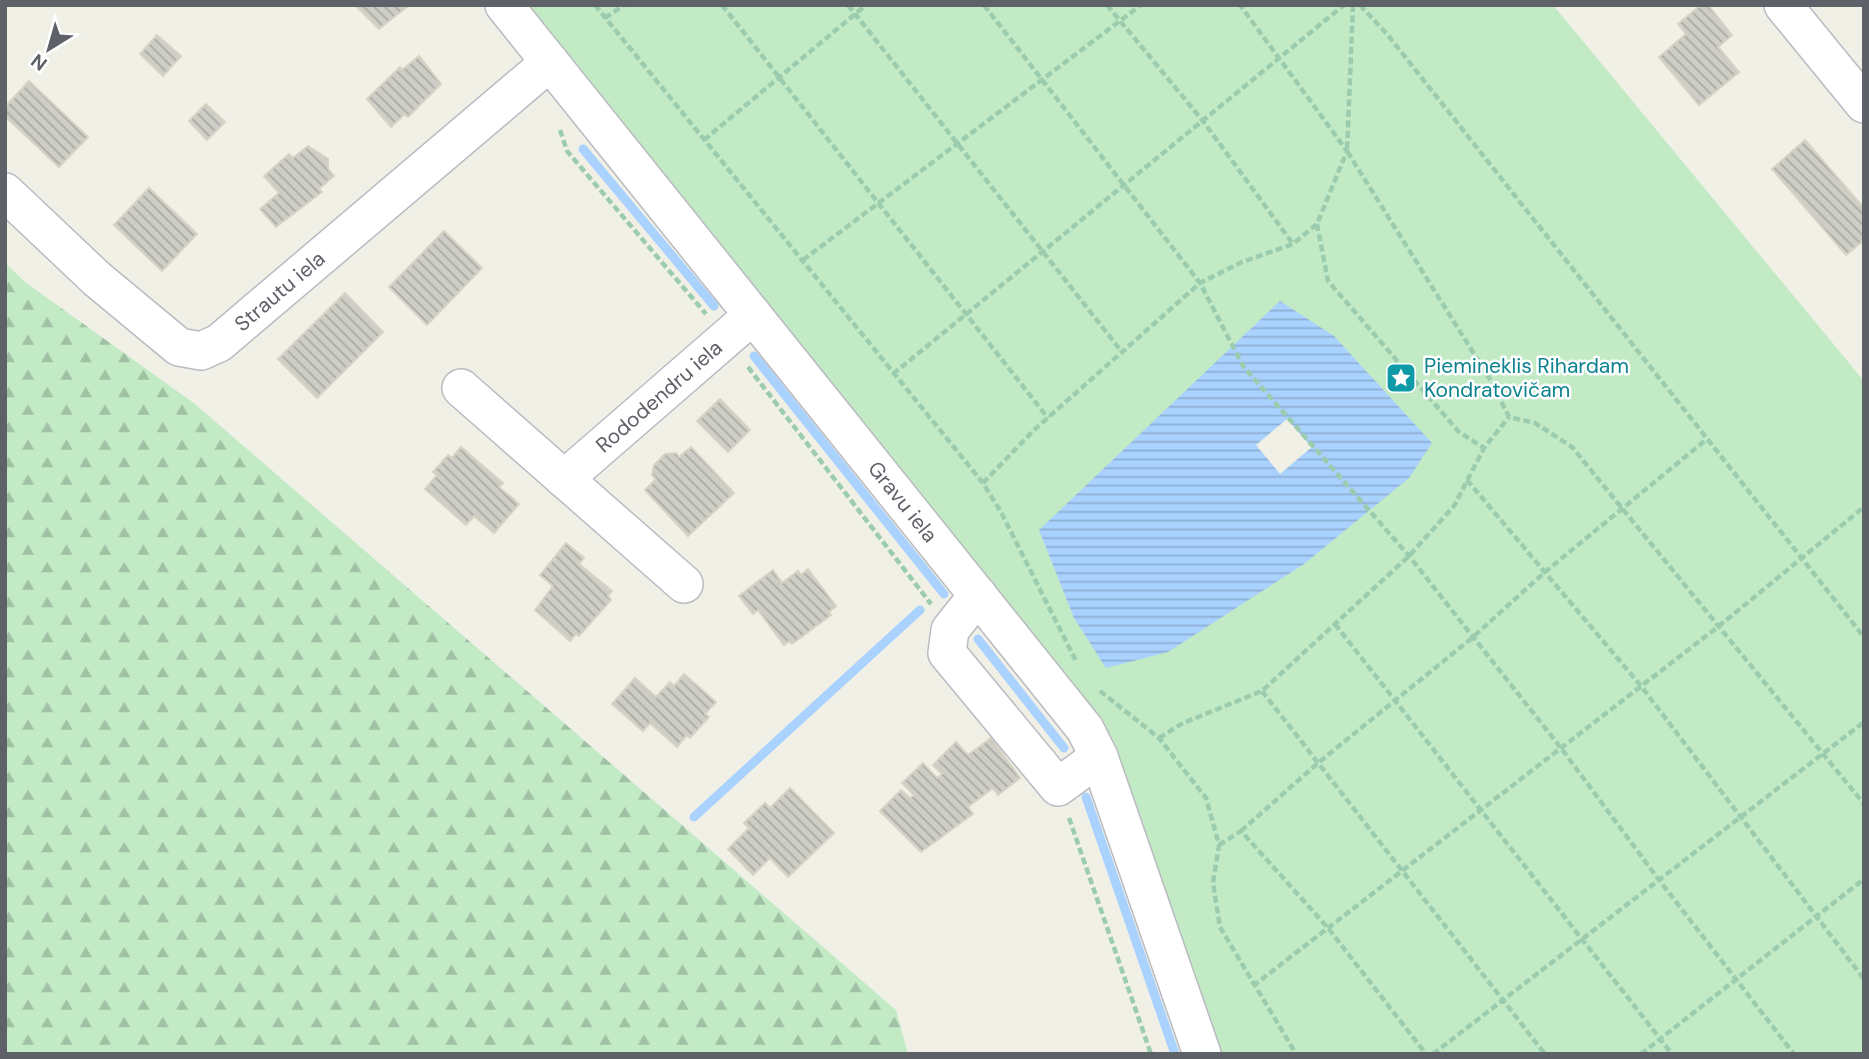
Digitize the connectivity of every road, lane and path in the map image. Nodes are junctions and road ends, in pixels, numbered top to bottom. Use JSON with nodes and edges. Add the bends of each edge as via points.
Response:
{"nodes":[{"id":1,"x":504,"y":5,"type":"edge"},
{"id":2,"x":595,"y":5,"type":"edge"},
{"id":3,"x":624,"y":5,"type":"edge"},
{"id":4,"x":722,"y":5,"type":"edge"},
{"id":5,"x":848,"y":5,"type":"edge"},
{"id":6,"x":866,"y":5,"type":"edge"},
{"id":7,"x":984,"y":5,"type":"edge"},
{"id":8,"x":1107,"y":5,"type":"edge"},
{"id":9,"x":1141,"y":5,"type":"edge"},
{"id":10,"x":1240,"y":5,"type":"edge"},
{"id":11,"x":1344,"y":5,"type":"edge"},
{"id":12,"x":1353,"y":5,"type":"edge"},
{"id":13,"x":1360,"y":5,"type":"edge"},
{"id":14,"x":1783,"y":5,"type":"edge"},
{"id":15,"x":855,"y":14,"type":"junction"},
{"id":16,"x":605,"y":19,"type":"junction"},
{"id":17,"x":1120,"y":21,"type":"junction"},
{"id":18,"x":1280,"y":58,"type":"junction"},
{"id":19,"x":550,"y":62,"type":"junction"},
{"id":20,"x":779,"y":77,"type":"junction"},
{"id":21,"x":1043,"y":79,"type":"junction"},
{"id":22,"x":1864,"y":104,"type":"edge"},
{"id":23,"x":1202,"y":121,"type":"junction"},
{"id":24,"x":704,"y":140,"type":"junction"},
{"id":25,"x":958,"y":142,"type":"junction"},
{"id":26,"x":1347,"y":151,"type":"junction"},
{"id":27,"x":1124,"y":186,"type":"junction"},
{"id":28,"x":5,"y":192,"type":"edge"},
{"id":29,"x":878,"y":202,"type":"junction"},
{"id":30,"x":1317,"y":224,"type":"junction"},
{"id":31,"x":1293,"y":244,"type":"junction"},
{"id":32,"x":1044,"y":251,"type":"junction"},
{"id":33,"x":803,"y":260,"type":"junction"},
{"id":34,"x":1200,"y":283,"type":"junction"},
{"id":35,"x":967,"y":314,"type":"junction"},
{"id":36,"x":753,"y":315,"type":"junction"},
{"id":37,"x":1122,"y":352,"type":"junction"},
{"id":38,"x":893,"y":374,"type":"junction"},
{"id":39,"x":461,"y":388,"type":"dead end"},
{"id":40,"x":1509,"y":417,"type":"junction"},
{"id":41,"x":1048,"y":418,"type":"junction"},
{"id":42,"x":1707,"y":439,"type":"junction"},
{"id":43,"x":1484,"y":448,"type":"junction"},
{"id":44,"x":565,"y":479,"type":"junction"},
{"id":45,"x":1467,"y":480,"type":"junction"},
{"id":46,"x":983,"y":483,"type":"junction"},
{"id":47,"x":1622,"y":507,"type":"junction"},
{"id":48,"x":1864,"y":507,"type":"edge"},
{"id":49,"x":1409,"y":556,"type":"junction"},
{"id":50,"x":1801,"y":558,"type":"junction"},
{"id":51,"x":1545,"y":572,"type":"junction"},
{"id":52,"x":684,"y":584,"type":"dead end"},
{"id":53,"x":978,"y":595,"type":"junction"},
{"id":54,"x":1335,"y":624,"type":"junction"},
{"id":55,"x":1718,"y":626,"type":"junction"},
{"id":56,"x":1864,"y":637,"type":"edge"},
{"id":57,"x":1472,"y":638,"type":"junction"},
{"id":58,"x":1084,"y":673,"type":"dead end"},
{"id":59,"x":1641,"y":686,"type":"junction"},
{"id":60,"x":1097,"y":689,"type":"dead end"},
{"id":61,"x":1262,"y":691,"type":"junction"},
{"id":62,"x":1395,"y":701,"type":"junction"},
{"id":63,"x":1864,"y":722,"type":"edge"},
{"id":64,"x":1158,"y":738,"type":"junction"},
{"id":65,"x":1561,"y":748,"type":"junction"},
{"id":66,"x":1822,"y":754,"type":"junction"},
{"id":67,"x":1099,"y":758,"type":"junction"},
{"id":68,"x":1318,"y":763,"type":"junction"},
{"id":69,"x":1058,"y":787,"type":"junction"},
{"id":70,"x":1864,"y":804,"type":"edge"},
{"id":71,"x":1479,"y":811,"type":"junction"},
{"id":72,"x":1741,"y":817,"type":"junction"},
{"id":73,"x":1241,"y":831,"type":"junction"},
{"id":74,"x":1219,"y":845,"type":"junction"},
{"id":75,"x":1402,"y":871,"type":"junction"},
{"id":76,"x":1864,"y":879,"type":"edge"},
{"id":77,"x":1659,"y":880,"type":"junction"},
{"id":78,"x":1816,"y":916,"type":"junction"},
{"id":79,"x":1328,"y":928,"type":"junction"},
{"id":80,"x":1581,"y":940,"type":"junction"},
{"id":81,"x":1864,"y":979,"type":"edge"},
{"id":82,"x":1737,"y":980,"type":"junction"},
{"id":83,"x":1253,"y":986,"type":"junction"},
{"id":84,"x":1503,"y":1000,"type":"junction"},
{"id":85,"x":1661,"y":1039,"type":"junction"},
{"id":86,"x":1151,"y":1054,"type":"edge"},
{"id":87,"x":1202,"y":1054,"type":"edge"},
{"id":88,"x":1296,"y":1054,"type":"edge"},
{"id":89,"x":1426,"y":1054,"type":"edge"},
{"id":90,"x":1433,"y":1054,"type":"edge"},
{"id":91,"x":1545,"y":1054,"type":"edge"},
{"id":92,"x":1641,"y":1054,"type":"edge"},
{"id":93,"x":1672,"y":1054,"type":"edge"},
{"id":94,"x":1794,"y":1054,"type":"edge"}],
"edges":[{"from":1,"to":19,"type":"street","name":"Gravu iela"},
{"from":2,"to":16,"type":"path"},
{"from":3,"to":16,"type":"path"},
{"from":4,"to":20,"type":"path"},
{"from":5,"to":15,"type":"path"},
{"from":6,"to":15,"type":"path"},
{"from":7,"to":21,"type":"path"},
{"from":8,"to":17,"type":"path"},
{"from":9,"to":17,"type":"path"},
{"from":10,"to":18,"type":"path"},
{"from":11,"to":18,"type":"path"},
{"from":12,"to":26,"type":"path"},
{"from":13,"to":42,"type":"path"},
{"from":14,"to":22,"type":"street"},
{"from":15,"to":20,"type":"path"},
{"from":15,"to":25,"type":"path"},
{"from":16,"to":24,"type":"path"},
{"from":17,"to":21,"type":"path"},
{"from":17,"to":23,"type":"path"},
{"from":18,"to":23,"type":"path"},
{"from":18,"to":26,"type":"path"},
{"from":19,"to":28,"type":"street","name":"Strautu iela","via":[[219,343],[201,351],[179,347],[97,279]]},
{"from":19,"to":36,"type":"street","name":"Gravu iela"},
{"from":20,"to":24,"type":"path"},
{"from":20,"to":29,"type":"path"},
{"from":21,"to":25,"type":"path"},
{"from":21,"to":27,"type":"path"},
{"from":23,"to":27,"type":"path"},
{"from":23,"to":31,"type":"path"},
{"from":24,"to":33,"type":"path"},
{"from":25,"to":29,"type":"path"},
{"from":25,"to":32,"type":"path"},
{"from":26,"to":30,"type":"path"},
{"from":26,"to":40,"type":"path"},
{"from":27,"to":32,"type":"path"},
{"from":27,"to":34,"type":"path"},
{"from":29,"to":33,"type":"path"},
{"from":29,"to":35,"type":"path"},
{"from":30,"to":31,"type":"path"},
{"from":30,"to":43,"type":"path","via":[[1328,281],[1459,432]]},
{"from":31,"to":34,"type":"path"},
{"from":32,"to":35,"type":"path"},
{"from":32,"to":37,"type":"path"},
{"from":33,"to":38,"type":"path"},
{"from":34,"to":37,"type":"path"},
{"from":34,"to":49,"type":"path","via":[[1243,366]]},
{"from":35,"to":38,"type":"path"},
{"from":35,"to":41,"type":"path"},
{"from":36,"to":44,"type":"street","name":"Rododendru iela"},
{"from":36,"to":53,"type":"street","name":"Gravu iela"},
{"from":37,"to":41,"type":"path"},
{"from":38,"to":46,"type":"path"},
{"from":39,"to":44,"type":"street"},
{"from":40,"to":43,"type":"path"},
{"from":40,"to":47,"type":"path","via":[[1535,422],[1572,447]]},
{"from":41,"to":46,"type":"path"},
{"from":42,"to":47,"type":"path"},
{"from":42,"to":50,"type":"path"},
{"from":43,"to":45,"type":"path"},
{"from":44,"to":52,"type":"street"},
{"from":45,"to":49,"type":"path","via":[[1454,506]]},
{"from":45,"to":51,"type":"path"},
{"from":46,"to":58,"type":"path"},
{"from":47,"to":51,"type":"path"},
{"from":47,"to":55,"type":"path"},
{"from":48,"to":50,"type":"path"},
{"from":49,"to":54,"type":"path"},
{"from":49,"to":57,"type":"path"},
{"from":50,"to":55,"type":"path"},
{"from":50,"to":56,"type":"path"},
{"from":51,"to":57,"type":"path"},
{"from":51,"to":59,"type":"path"},
{"from":53,"to":67,"type":"street","name":"Gravu iela","via":[[1085,729]]},
{"from":53,"to":69,"type":"street","via":[[950,630],[947,653]]},
{"from":54,"to":61,"type":"path"},
{"from":54,"to":62,"type":"path"},
{"from":55,"to":59,"type":"path"},
{"from":55,"to":66,"type":"path"},
{"from":57,"to":62,"type":"path"},
{"from":57,"to":65,"type":"path"},
{"from":59,"to":65,"type":"path"},
{"from":59,"to":72,"type":"path"},
{"from":60,"to":64,"type":"path"},
{"from":61,"to":64,"type":"path"},
{"from":61,"to":68,"type":"path"},
{"from":62,"to":68,"type":"path"},
{"from":62,"to":71,"type":"path"},
{"from":63,"to":66,"type":"path"},
{"from":64,"to":74,"type":"path","via":[[1206,798]]},
{"from":65,"to":71,"type":"path"},
{"from":65,"to":77,"type":"path"},
{"from":66,"to":70,"type":"path"},
{"from":66,"to":72,"type":"path"},
{"from":67,"to":69,"type":"street"},
{"from":67,"to":87,"type":"street","name":"Gravu iela"},
{"from":68,"to":73,"type":"path"},
{"from":68,"to":75,"type":"path"},
{"from":69,"to":86,"type":"path"},
{"from":71,"to":75,"type":"path"},
{"from":71,"to":80,"type":"path"},
{"from":72,"to":77,"type":"path"},
{"from":72,"to":78,"type":"path"},
{"from":73,"to":74,"type":"path"},
{"from":73,"to":79,"type":"path"},
{"from":74,"to":83,"type":"path","via":[[1213,883],[1220,927]]},
{"from":75,"to":79,"type":"path"},
{"from":75,"to":84,"type":"path"},
{"from":76,"to":78,"type":"path"},
{"from":77,"to":80,"type":"path"},
{"from":77,"to":82,"type":"path"},
{"from":78,"to":81,"type":"path"},
{"from":78,"to":82,"type":"path"},
{"from":79,"to":83,"type":"path"},
{"from":79,"to":89,"type":"path"},
{"from":80,"to":84,"type":"path"},
{"from":80,"to":85,"type":"path"},
{"from":82,"to":85,"type":"path"},
{"from":82,"to":94,"type":"path"},
{"from":83,"to":88,"type":"path"},
{"from":84,"to":90,"type":"path"},
{"from":84,"to":91,"type":"path"},
{"from":85,"to":92,"type":"path"},
{"from":85,"to":93,"type":"path"}]}
